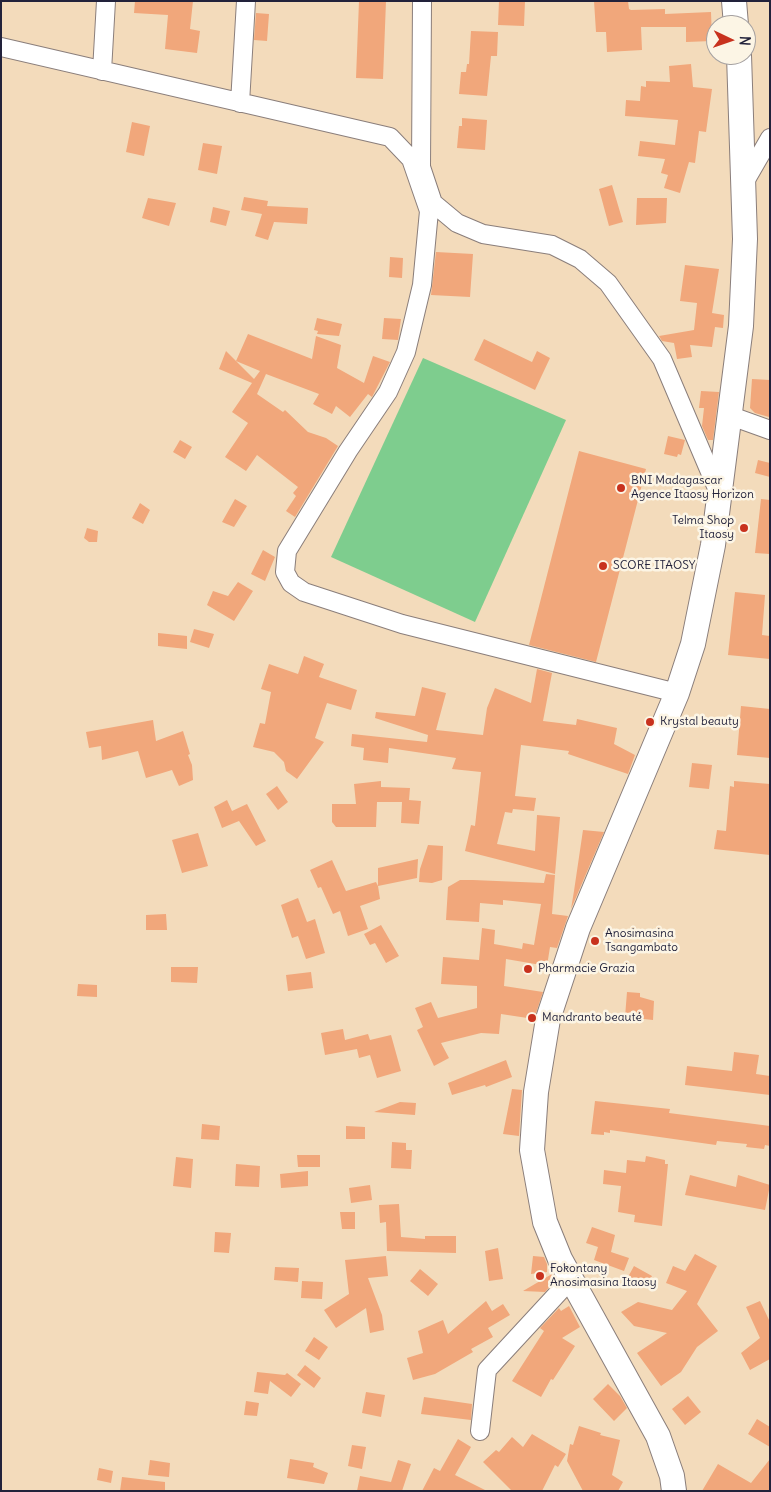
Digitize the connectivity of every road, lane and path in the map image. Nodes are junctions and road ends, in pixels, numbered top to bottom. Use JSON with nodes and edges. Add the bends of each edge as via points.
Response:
{"nodes":[{"id":1,"x":106,"y":1,"type":"edge"},
{"id":2,"x":246,"y":1,"type":"edge"},
{"id":3,"x":422,"y":1,"type":"edge"},
{"id":4,"x":734,"y":1,"type":"edge"},
{"id":5,"x":735,"y":15,"type":"edge"},
{"id":6,"x":1,"y":47,"type":"edge"},
{"id":7,"x":739,"y":65,"type":"edge"},
{"id":8,"x":102,"y":71,"type":"junction"},
{"id":9,"x":240,"y":103,"type":"junction"},
{"id":10,"x":770,"y":138,"type":"edge"},
{"id":11,"x":744,"y":184,"type":"junction"},
{"id":12,"x":731,"y":416,"type":"junction"},
{"id":13,"x":770,"y":430,"type":"edge"},
{"id":14,"x":720,"y":496,"type":"junction"},
{"id":15,"x":677,"y":693,"type":"junction"},
{"id":16,"x":572,"y":1278,"type":"junction"},
{"id":17,"x":480,"y":1431,"type":"dead end"},
{"id":18,"x":674,"y":1491,"type":"edge"}],
"edges":[{"from":1,"to":8,"type":"street"},
{"from":2,"to":9,"type":"street"},
{"from":3,"to":14,"type":"street","via":[[421,167],[433,203],[457,223],[483,234],[552,245],[580,259],[608,283],[662,359]]},
{"from":4,"to":5,"type":"street"},
{"from":6,"to":8,"type":"street"},
{"from":7,"to":11,"type":"street"},
{"from":8,"to":9,"type":"street"},
{"from":9,"to":15,"type":"street","via":[[390,137],[411,159],[429,211],[422,285],[406,352],[388,392],[287,551],[285,572],[291,583],[304,592],[402,624]]},
{"from":10,"to":11,"type":"street"},
{"from":11,"to":12,"type":"street","via":[[741,326]]},
{"from":12,"to":13,"type":"street"},
{"from":12,"to":14,"type":"street"},
{"from":14,"to":15,"type":"street","via":[[693,644]]},
{"from":15,"to":16,"type":"street","via":[[578,928],[548,1019],[541,1058],[532,1150],[545,1222],[560,1259]]},
{"from":16,"to":17,"type":"street","via":[[488,1370]]},
{"from":16,"to":18,"type":"street","via":[[658,1436]]}]}
